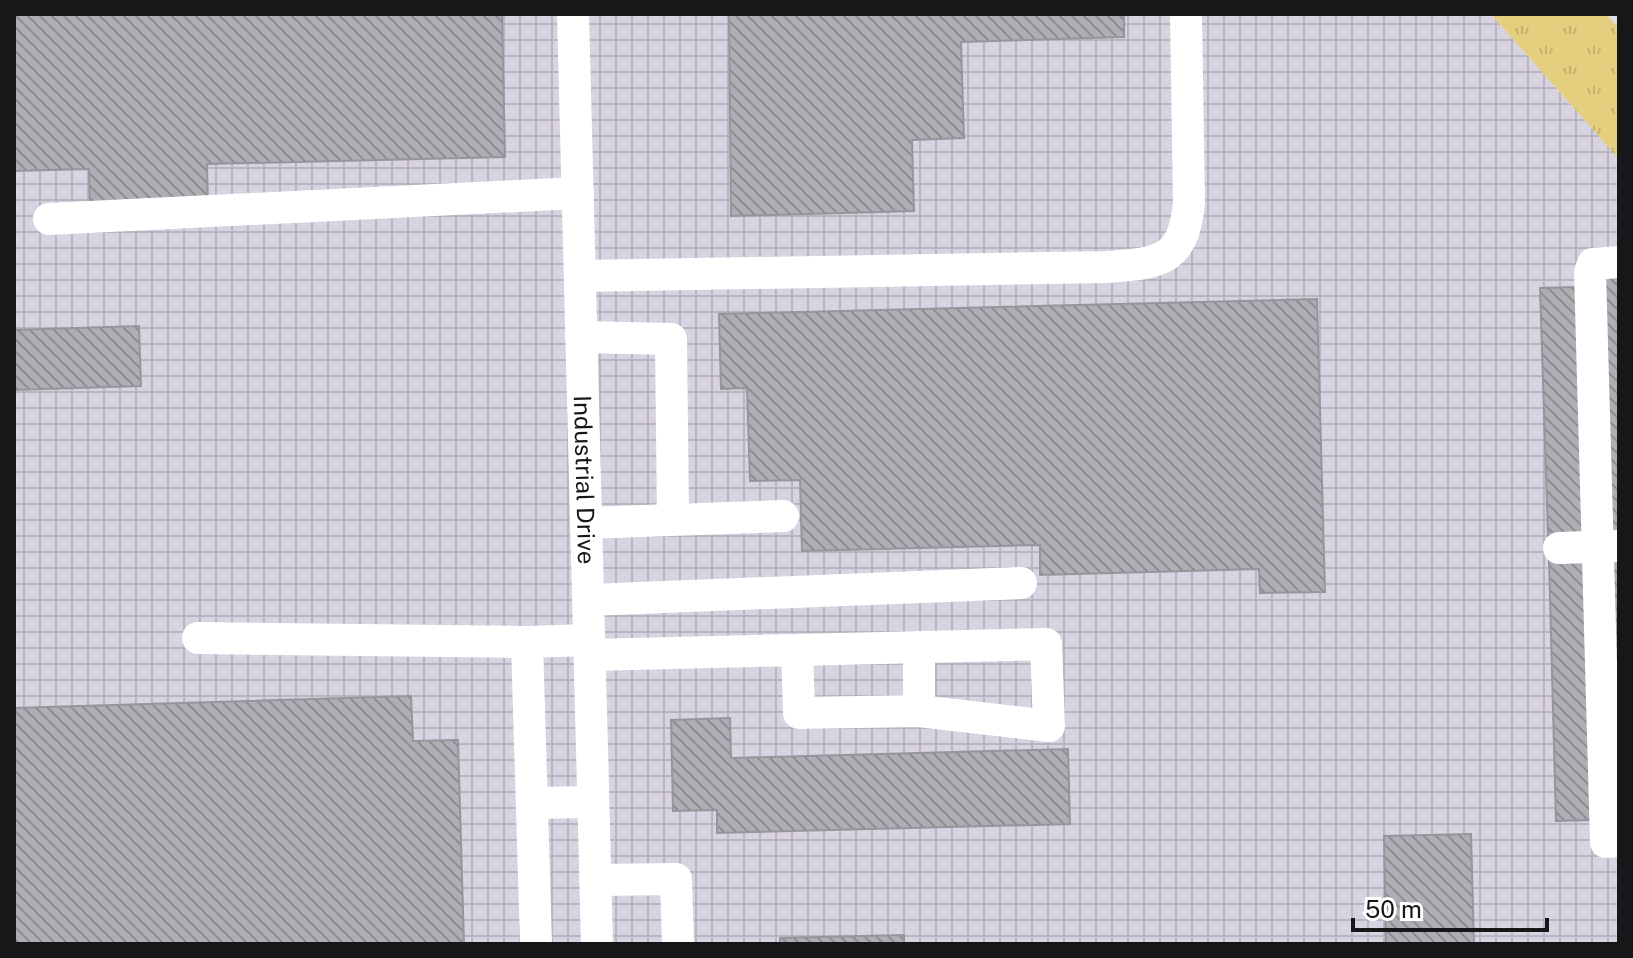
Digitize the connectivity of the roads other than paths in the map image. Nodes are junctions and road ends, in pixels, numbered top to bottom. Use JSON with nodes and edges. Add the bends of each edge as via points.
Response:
{"nodes":[{"id":1,"x":573,"y":14,"type":"edge"},
{"id":2,"x":1186,"y":14,"type":"edge"},
{"id":3,"x":578,"y":193,"type":"junction"},
{"id":4,"x":49,"y":219,"type":"dead end"},
{"id":5,"x":1619,"y":262,"type":"edge"},
{"id":6,"x":580,"y":276,"type":"junction"},
{"id":7,"x":581,"y":337,"type":"junction"},
{"id":8,"x":783,"y":516,"type":"dead end"},
{"id":9,"x":673,"y":518,"type":"junction"},
{"id":10,"x":586,"y":523,"type":"junction"},
{"id":11,"x":1609,"y":546,"type":"edge"},
{"id":12,"x":1559,"y":548,"type":"dead end"},
{"id":13,"x":1021,"y":583,"type":"dead end"},
{"id":14,"x":588,"y":600,"type":"junction"},
{"id":15,"x":198,"y":638,"type":"dead end"},
{"id":16,"x":527,"y":642,"type":"junction"},
{"id":17,"x":589,"y":647,"type":"junction"},
{"id":18,"x":919,"y":647,"type":"junction"},
{"id":19,"x":797,"y":650,"type":"junction"},
{"id":20,"x":919,"y":711,"type":"junction"},
{"id":21,"x":593,"y":802,"type":"junction"},
{"id":22,"x":532,"y":803,"type":"junction"},
{"id":23,"x":1619,"y":841,"type":"edge"},
{"id":24,"x":595,"y":880,"type":"junction"},
{"id":25,"x":536,"y":944,"type":"edge"},
{"id":26,"x":597,"y":944,"type":"edge"},
{"id":27,"x":678,"y":944,"type":"edge"}],
"edges":[{"from":1,"to":3,"type":"street","name":"Industrial Drive"},
{"from":2,"to":6,"type":"street","via":[[1189,203],[1186,230],[1171,253],[1143,264],[1108,267]]},
{"from":3,"to":4,"type":"street"},
{"from":3,"to":6,"type":"street","name":"Industrial Drive"},
{"from":5,"to":11,"type":"street","via":[[1593,264],[1590,272]]},
{"from":6,"to":7,"type":"street","name":"Industrial Drive"},
{"from":7,"to":9,"type":"street","via":[[671,339]]},
{"from":7,"to":10,"type":"street","name":"Industrial Drive"},
{"from":8,"to":9,"type":"street"},
{"from":9,"to":10,"type":"street"},
{"from":10,"to":14,"type":"street","name":"Industrial Drive"},
{"from":11,"to":12,"type":"street"},
{"from":11,"to":23,"type":"street","via":[[1606,842]]},
{"from":13,"to":14,"type":"street"},
{"from":14,"to":17,"type":"street","name":"Industrial Drive"},
{"from":15,"to":16,"type":"street"},
{"from":16,"to":17,"type":"street"},
{"from":16,"to":22,"type":"street"},
{"from":17,"to":19,"type":"street"},
{"from":17,"to":21,"type":"street","name":"Industrial Drive"},
{"from":18,"to":19,"type":"street"},
{"from":18,"to":20,"type":"street"},
{"from":18,"to":20,"type":"street","via":[[1046,644],[1049,726]]},
{"from":19,"to":20,"type":"street","via":[[799,713]]},
{"from":21,"to":22,"type":"street"},
{"from":21,"to":24,"type":"street","name":"Industrial Drive"},
{"from":22,"to":25,"type":"street"},
{"from":24,"to":26,"type":"street","name":"Industrial Drive"},
{"from":24,"to":27,"type":"street","via":[[676,879]]}]}
